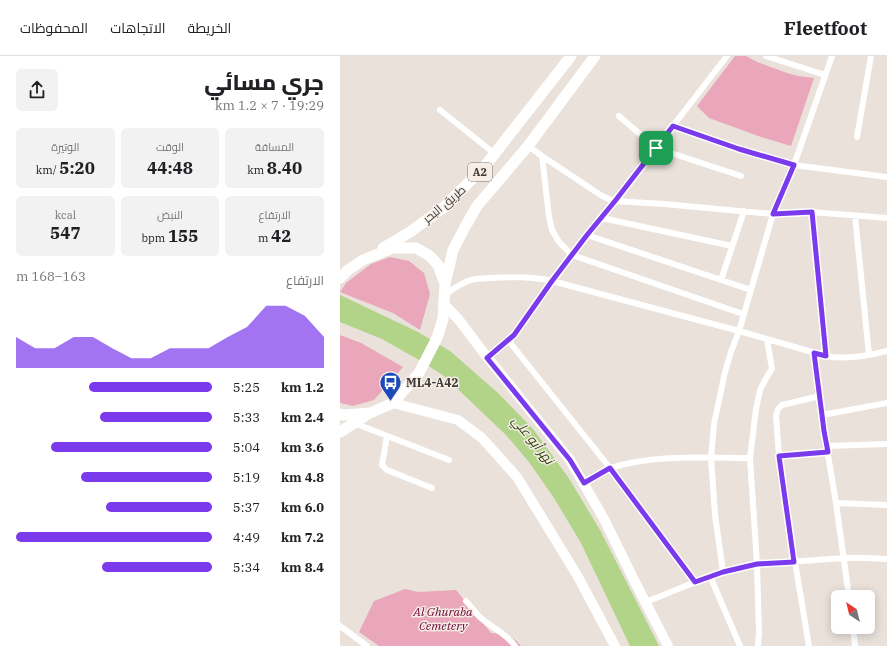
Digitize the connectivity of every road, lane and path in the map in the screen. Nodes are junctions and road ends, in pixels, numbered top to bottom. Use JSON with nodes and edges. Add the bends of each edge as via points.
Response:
{"nodes":[{"id":1,"x":571,"y":56,"type":"edge"},
{"id":2,"x":595,"y":56,"type":"edge"},
{"id":3,"x":727,"y":56,"type":"edge"},
{"id":4,"x":766,"y":56,"type":"edge"},
{"id":5,"x":832,"y":56,"type":"edge"},
{"id":6,"x":871,"y":56,"type":"edge"},
{"id":7,"x":825,"y":75,"type":"junction"},
{"id":8,"x":440,"y":110,"type":"dead end"},
{"id":9,"x":620,"y":116,"type":"dead end"},
{"id":10,"x":673,"y":126,"type":"junction"},
{"id":11,"x":857,"y":137,"type":"dead end"},
{"id":12,"x":528,"y":146,"type":"junction"},
{"id":13,"x":656,"y":148,"type":"junction"},
{"id":14,"x":495,"y":154,"type":"junction"},
{"id":15,"x":542,"y":156,"type":"junction"},
{"id":16,"x":794,"y":165,"type":"junction"},
{"id":17,"x":741,"y":176,"type":"dead end"},
{"id":18,"x":887,"y":176,"type":"edge"},
{"id":19,"x":615,"y":201,"type":"junction"},
{"id":20,"x":744,"y":212,"type":"junction"},
{"id":21,"x":812,"y":212,"type":"junction"},
{"id":22,"x":773,"y":214,"type":"junction"},
{"id":23,"x":855,"y":216,"type":"junction"},
{"id":24,"x":602,"y":218,"type":"junction"},
{"id":25,"x":887,"y":218,"type":"edge"},
{"id":26,"x":587,"y":235,"type":"junction"},
{"id":27,"x":732,"y":246,"type":"junction"},
{"id":28,"x":572,"y":255,"type":"junction"},
{"id":29,"x":363,"y":260,"type":"junction"},
{"id":30,"x":340,"y":278,"type":"edge"},
{"id":31,"x":721,"y":280,"type":"junction"},
{"id":32,"x":552,"y":281,"type":"junction"},
{"id":33,"x":751,"y":290,"type":"junction"},
{"id":34,"x":444,"y":294,"type":"junction"},
{"id":35,"x":743,"y":314,"type":"junction"},
{"id":36,"x":739,"y":331,"type":"junction"},
{"id":37,"x":768,"y":339,"type":"junction"},
{"id":38,"x":508,"y":340,"type":"junction"},
{"id":39,"x":887,"y":351,"type":"edge"},
{"id":40,"x":814,"y":353,"type":"junction"},
{"id":41,"x":869,"y":355,"type":"junction"},
{"id":42,"x":826,"y":356,"type":"junction"},
{"id":43,"x":487,"y":358,"type":"junction"},
{"id":44,"x":820,"y":396,"type":"junction"},
{"id":45,"x":393,"y":403,"type":"junction"},
{"id":46,"x":887,"y":403,"type":"edge"},
{"id":47,"x":370,"y":413,"type":"junction"},
{"id":48,"x":340,"y":414,"type":"edge"},
{"id":49,"x":822,"y":415,"type":"junction"},
{"id":50,"x":354,"y":423,"type":"junction"},
{"id":51,"x":340,"y":432,"type":"edge"},
{"id":52,"x":387,"y":436,"type":"junction"},
{"id":53,"x":887,"y":444,"type":"edge"},
{"id":54,"x":827,"y":449,"type":"junction"},
{"id":55,"x":779,"y":456,"type":"junction"},
{"id":56,"x":711,"y":458,"type":"junction"},
{"id":57,"x":750,"y":458,"type":"junction"},
{"id":58,"x":449,"y":460,"type":"dead end"},
{"id":59,"x":610,"y":468,"type":"junction"},
{"id":60,"x":584,"y":483,"type":"junction"},
{"id":61,"x":432,"y":488,"type":"dead end"},
{"id":62,"x":836,"y":503,"type":"junction"},
{"id":63,"x":887,"y":505,"type":"edge"},
{"id":64,"x":845,"y":558,"type":"junction"},
{"id":65,"x":887,"y":558,"type":"edge"},
{"id":66,"x":794,"y":562,"type":"junction"},
{"id":67,"x":757,"y":564,"type":"junction"},
{"id":68,"x":723,"y":572,"type":"junction"},
{"id":69,"x":710,"y":576,"type":"junction"},
{"id":70,"x":695,"y":582,"type":"junction"},
{"id":71,"x":848,"y":590,"type":"edge"},
{"id":72,"x":466,"y":601,"type":"dead end"},
{"id":73,"x":646,"y":602,"type":"junction"},
{"id":74,"x":340,"y":626,"type":"edge"},
{"id":75,"x":854,"y":634,"type":"edge"},
{"id":76,"x":367,"y":646,"type":"edge"},
{"id":77,"x":515,"y":646,"type":"edge"},
{"id":78,"x":614,"y":646,"type":"edge"},
{"id":79,"x":668,"y":646,"type":"edge"},
{"id":80,"x":740,"y":646,"type":"edge"},
{"id":81,"x":758,"y":646,"type":"edge"},
{"id":82,"x":809,"y":646,"type":"edge"},
{"id":83,"x":855,"y":646,"type":"edge"}],
"edges":[{"from":1,"to":14,"type":"highway","name":"طريق البحر","number":"A2"},
{"from":2,"to":12,"type":"highway","name":"طريق البحر","number":"A2"},
{"from":3,"to":10,"type":"street"},
{"from":4,"to":7,"type":"street"},
{"from":5,"to":7,"type":"street"},
{"from":6,"to":11,"type":"street"},
{"from":7,"to":16,"type":"street"},
{"from":8,"to":14,"type":"street"},
{"from":9,"to":13,"type":"street"},
{"from":10,"to":13,"type":"street"},
{"from":10,"to":16,"type":"street"},
{"from":12,"to":15,"type":"street"},
{"from":12,"to":34,"type":"highway","name":"طريق البحر","number":"A2","via":[[477,206],[465,227],[453,250]]},
{"from":13,"to":17,"type":"street"},
{"from":13,"to":19,"type":"street"},
{"from":14,"to":29,"type":"highway","name":"طريق البحر","number":"A2","via":[[443,208],[410,232]]},
{"from":15,"to":19,"type":"street","via":[[605,198]]},
{"from":15,"to":28,"type":"street","via":[[552,230],[559,242]]},
{"from":16,"to":18,"type":"street"},
{"from":16,"to":22,"type":"street"},
{"from":19,"to":20,"type":"street"},
{"from":19,"to":24,"type":"street"},
{"from":20,"to":22,"type":"street"},
{"from":20,"to":27,"type":"street"},
{"from":21,"to":22,"type":"street"},
{"from":21,"to":23,"type":"street"},
{"from":21,"to":42,"type":"street"},
{"from":22,"to":33,"type":"street"},
{"from":23,"to":25,"type":"street"},
{"from":23,"to":41,"type":"street"},
{"from":24,"to":26,"type":"street"},
{"from":24,"to":27,"type":"street"},
{"from":26,"to":28,"type":"street"},
{"from":26,"to":31,"type":"street"},
{"from":27,"to":31,"type":"street"},
{"from":28,"to":32,"type":"street"},
{"from":28,"to":35,"type":"street"},
{"from":29,"to":30,"type":"highway","number":"A2"},
{"from":29,"to":34,"type":"highway","number":"A2","via":[[393,248],[416,248],[430,256],[438,265]]},
{"from":31,"to":33,"type":"street"},
{"from":32,"to":34,"type":"street","via":[[508,277],[477,279],[469,280]]},
{"from":32,"to":36,"type":"street"},
{"from":32,"to":38,"type":"street"},
{"from":33,"to":35,"type":"street"},
{"from":34,"to":43,"type":"main road","via":[[459,320]]},
{"from":34,"to":45,"type":"highway","number":"A2","via":[[443,319],[437,338],[419,373]]},
{"from":35,"to":36,"type":"street"},
{"from":36,"to":37,"type":"street"},
{"from":36,"to":56,"type":"street","via":[[725,372],[714,424]]},
{"from":37,"to":40,"type":"street"},
{"from":37,"to":57,"type":"street","via":[[772,369],[760,390]]},
{"from":38,"to":43,"type":"street"},
{"from":38,"to":59,"type":"street"},
{"from":39,"to":41,"type":"street"},
{"from":40,"to":42,"type":"street"},
{"from":40,"to":44,"type":"street"},
{"from":41,"to":42,"type":"street","via":[[844,358]]},
{"from":43,"to":60,"type":"main road","via":[[570,460]]},
{"from":44,"to":49,"type":"street"},
{"from":44,"to":55,"type":"street","via":[[782,405],[778,409],[776,416]]},
{"from":45,"to":47,"type":"highway","number":"A2"},
{"from":45,"to":78,"type":"main road","via":[[458,420],[482,438],[517,477],[577,575]]},
{"from":46,"to":49,"type":"street"},
{"from":47,"to":48,"type":"highway","number":"A2"},
{"from":47,"to":50,"type":"highway","number":"A2"},
{"from":49,"to":54,"type":"street"},
{"from":50,"to":51,"type":"highway","number":"A2"},
{"from":50,"to":52,"type":"street"},
{"from":52,"to":58,"type":"street"},
{"from":52,"to":61,"type":"street","via":[[382,465],[386,470]]},
{"from":53,"to":54,"type":"street"},
{"from":54,"to":55,"type":"street"},
{"from":54,"to":62,"type":"street"},
{"from":55,"to":66,"type":"street"},
{"from":56,"to":57,"type":"street"},
{"from":56,"to":59,"type":"street","via":[[666,458]]},
{"from":56,"to":68,"type":"street"},
{"from":57,"to":67,"type":"street"},
{"from":59,"to":60,"type":"street"},
{"from":59,"to":70,"type":"street"},
{"from":60,"to":73,"type":"main road"},
{"from":62,"to":63,"type":"street"},
{"from":62,"to":64,"type":"street"},
{"from":64,"to":65,"type":"street"},
{"from":64,"to":66,"type":"street"},
{"from":64,"to":71,"type":"street"},
{"from":66,"to":67,"type":"street"},
{"from":66,"to":82,"type":"street"},
{"from":67,"to":68,"type":"street"},
{"from":67,"to":81,"type":"street"},
{"from":68,"to":69,"type":"street"},
{"from":69,"to":70,"type":"street"},
{"from":69,"to":80,"type":"street"},
{"from":70,"to":73,"type":"street"},
{"from":72,"to":77,"type":"street","via":[[480,617],[506,635]]},
{"from":73,"to":79,"type":"main road"},
{"from":74,"to":76,"type":"street"},
{"from":75,"to":83,"type":"street"}]}
